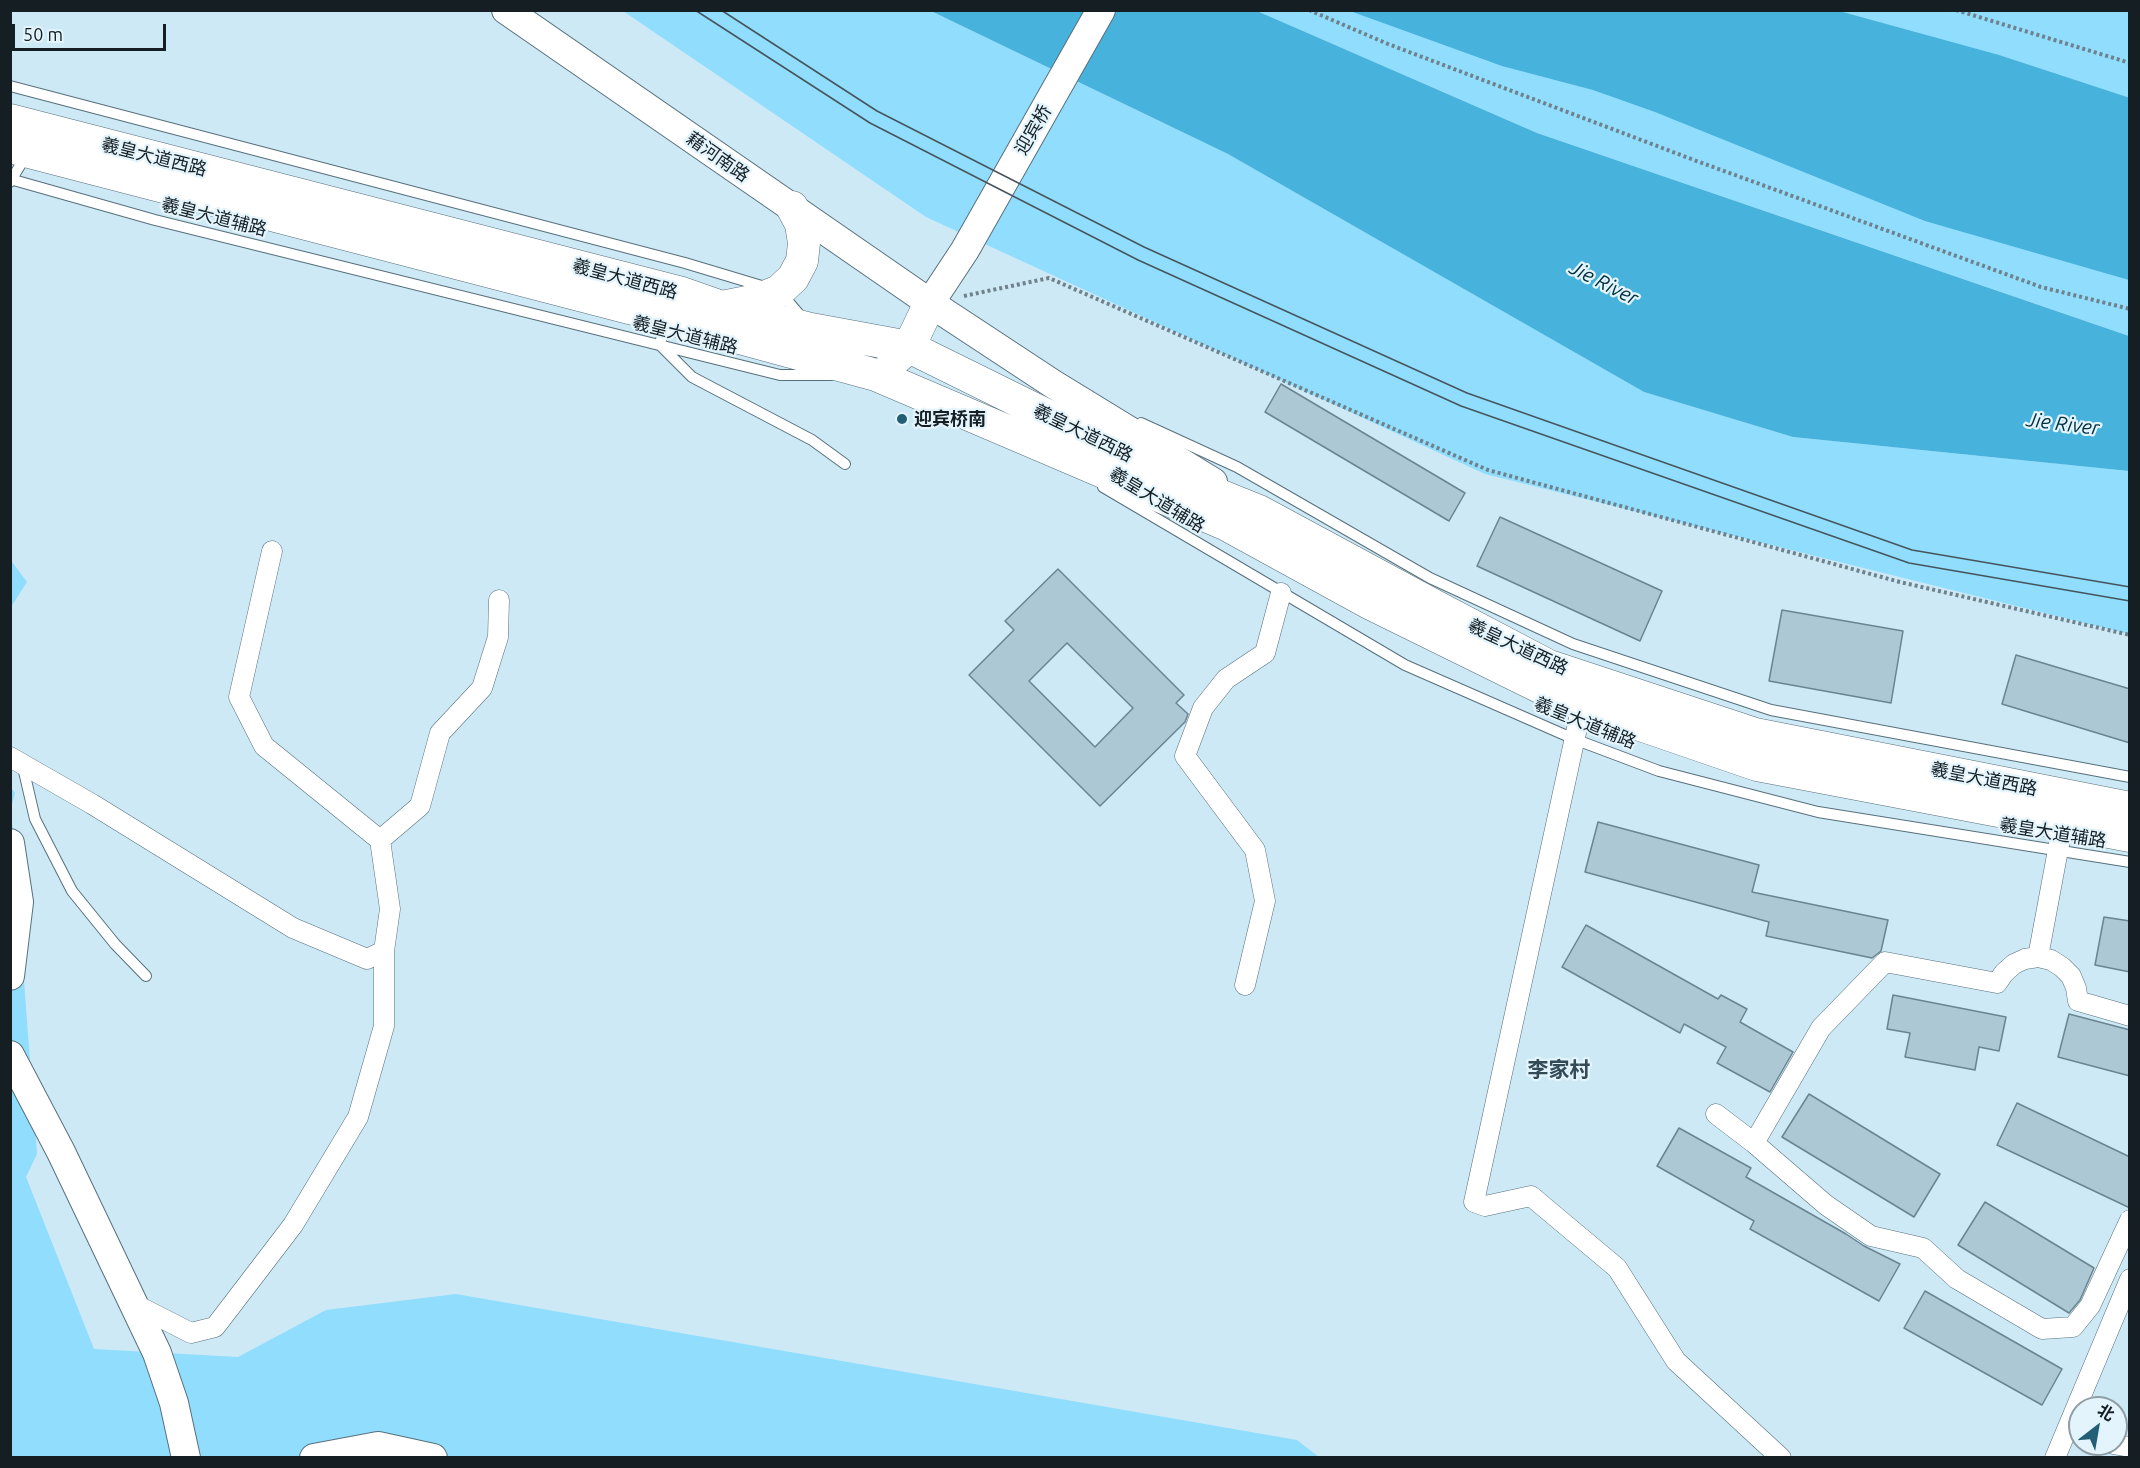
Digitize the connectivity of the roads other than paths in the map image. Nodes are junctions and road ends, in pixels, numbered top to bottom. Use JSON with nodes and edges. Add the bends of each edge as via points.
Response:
{"nodes":[{"id":1,"x":506,"y":10,"type":"edge"},
{"id":2,"x":1101,"y":10,"type":"edge"},
{"id":3,"x":10,"y":86,"type":"edge"},
{"id":4,"x":10,"y":120,"type":"edge"},
{"id":5,"x":20,"y":149,"type":"edge"},
{"id":6,"x":11,"y":180,"type":"edge"},
{"id":7,"x":792,"y":207,"type":"junction"},
{"id":8,"x":779,"y":291,"type":"junction"},
{"id":9,"x":930,"y":303,"type":"junction"},
{"id":10,"x":722,"y":307,"type":"junction"},
{"id":11,"x":811,"y":329,"type":"junction"},
{"id":12,"x":663,"y":332,"type":"junction"},
{"id":13,"x":909,"y":347,"type":"junction"},
{"id":14,"x":876,"y":375,"type":"junction"},
{"id":15,"x":1053,"y":384,"type":"junction"},
{"id":16,"x":845,"y":464,"type":"dead end"},
{"id":17,"x":1084,"y":476,"type":"dead end"},
{"id":18,"x":1095,"y":482,"type":"dead end"},
{"id":19,"x":1260,"y":511,"type":"junction"},
{"id":20,"x":272,"y":551,"type":"dead end"},
{"id":21,"x":1281,"y":593,"type":"junction"},
{"id":22,"x":499,"y":600,"type":"dead end"},
{"id":23,"x":1582,"y":705,"type":"junction"},
{"id":24,"x":1574,"y":739,"type":"junction"},
{"id":25,"x":16,"y":760,"type":"edge"},
{"id":26,"x":2130,"y":777,"type":"edge"},
{"id":27,"x":2130,"y":808,"type":"edge"},
{"id":28,"x":2130,"y":836,"type":"edge"},
{"id":29,"x":2060,"y":837,"type":"junction"},
{"id":30,"x":380,"y":840,"type":"junction"},
{"id":31,"x":10,"y":843,"type":"edge"},
{"id":32,"x":2130,"y":862,"type":"edge"},
{"id":33,"x":384,"y":951,"type":"junction"},
{"id":34,"x":2038,"y":957,"type":"junction"},
{"id":35,"x":10,"y":976,"type":"edge"},
{"id":36,"x":146,"y":976,"type":"dead end"},
{"id":37,"x":1245,"y":986,"type":"dead end"},
{"id":38,"x":2130,"y":1016,"type":"edge"},
{"id":39,"x":10,"y":1055,"type":"edge"},
{"id":40,"x":1716,"y":1114,"type":"dead end"},
{"id":41,"x":1754,"y":1143,"type":"junction"},
{"id":42,"x":2130,"y":1220,"type":"edge"},
{"id":43,"x":2130,"y":1279,"type":"edge"},
{"id":44,"x":134,"y":1304,"type":"junction"},
{"id":45,"x":2087,"y":1396,"type":"edge"},
{"id":46,"x":2068,"y":1441,"type":"edge"},
{"id":47,"x":186,"y":1458,"type":"edge"},
{"id":48,"x":314,"y":1458,"type":"edge"},
{"id":49,"x":433,"y":1458,"type":"edge"},
{"id":50,"x":1781,"y":1458,"type":"edge"},
{"id":51,"x":2055,"y":1458,"type":"edge"}],
"edges":[{"from":1,"to":7,"type":"main road","name":"藉河南路"},
{"from":2,"to":9,"type":"main road","name":"迎宾桥","via":[[965,250]]},
{"from":3,"to":8,"type":"lane"},
{"from":4,"to":10,"type":"main road","name":"羲皇大道西路","via":[[682,293]]},
{"from":5,"to":6,"type":"lane"},
{"from":5,"to":12,"type":"main road","name":"羲皇大道西路"},
{"from":6,"to":12,"type":"lane","name":"羲皇大道辅路","via":[[155,220]]},
{"from":7,"to":8,"type":"main road","via":[[801,224],[802,261],[793,278]]},
{"from":7,"to":9,"type":"main road","name":"藉河南路"},
{"from":8,"to":10,"type":"main road"},
{"from":8,"to":11,"type":"lane"},
{"from":9,"to":13,"type":"main road"},
{"from":9,"to":15,"type":"main road","name":"藉河南路"},
{"from":10,"to":11,"type":"main road","name":"羲皇大道西路"},
{"from":11,"to":13,"type":"main road","name":"羲皇大道西路"},
{"from":12,"to":14,"type":"main road","name":"羲皇大道西路"},
{"from":12,"to":16,"type":"lane","via":[[692,377],[812,440]]},
{"from":13,"to":14,"type":"main road"},
{"from":13,"to":19,"type":"main road","name":"羲皇大道西路","via":[[1162,472]]},
{"from":14,"to":17,"type":"lane","name":"羲皇大道辅路"},
{"from":14,"to":23,"type":"main road","name":"羲皇大道西路","via":[[1225,524],[1371,604]]},
{"from":15,"to":19,"type":"main road","name":"藉河南路"},
{"from":15,"to":26,"type":"lane","via":[[1238,467],[1430,578],[1573,644],[1771,710]]},
{"from":18,"to":21,"type":"lane","name":"羲皇大道辅路"},
{"from":19,"to":27,"type":"main road","name":"羲皇大道西路","via":[[1549,666],[1755,734]]},
{"from":20,"to":30,"type":"street","via":[[239,698],[264,746]]},
{"from":21,"to":24,"type":"lane","name":"羲皇大道辅路","via":[[1405,665]]},
{"from":21,"to":37,"type":"street","via":[[1265,653],[1226,679],[1203,708],[1185,756],[1255,850],[1265,901]]},
{"from":22,"to":30,"type":"street","via":[[498,637],[482,688],[440,733],[420,806]]},
{"from":23,"to":24,"type":"street"},
{"from":23,"to":29,"type":"main road","name":"羲皇大道西路","via":[[1757,765]]},
{"from":24,"to":29,"type":"lane","name":"羲皇大道辅路","via":[[1659,771],[1818,812]]},
{"from":24,"to":50,"type":"street","via":[[1474,1202],[1485,1206],[1531,1196],[1617,1268],[1676,1361]]},
{"from":25,"to":33,"type":"street","via":[[293,928],[367,959]]},
{"from":25,"to":36,"type":"lane","via":[[35,819],[72,891]]},
{"from":28,"to":29,"type":"main road","name":"羲皇大道西路"},
{"from":29,"to":32,"type":"lane","name":"羲皇大道辅路"},
{"from":29,"to":34,"type":"street"},
{"from":30,"to":33,"type":"street","via":[[390,909]]},
{"from":31,"to":35,"type":"main road","via":[[19,902]]},
{"from":33,"to":44,"type":"street","via":[[384,1026],[358,1117],[293,1225],[214,1327],[191,1333]]},
{"from":34,"to":38,"type":"street","via":[[2056,963],[2071,976],[2078,1001]]},
{"from":34,"to":41,"type":"street","via":[[2014,964],[1997,984],[1884,962],[1821,1028]]},
{"from":39,"to":44,"type":"main road"},
{"from":40,"to":41,"type":"street"},
{"from":41,"to":42,"type":"street","via":[[1826,1205],[1871,1236],[1923,1248],[1957,1279],[2042,1329],[2073,1327],[2090,1306]]},
{"from":43,"to":45,"type":"street"},
{"from":44,"to":47,"type":"main road","via":[[174,1403]]},
{"from":46,"to":51,"type":"street"},
{"from":48,"to":49,"type":"main road","via":[[378,1446]]}]}
